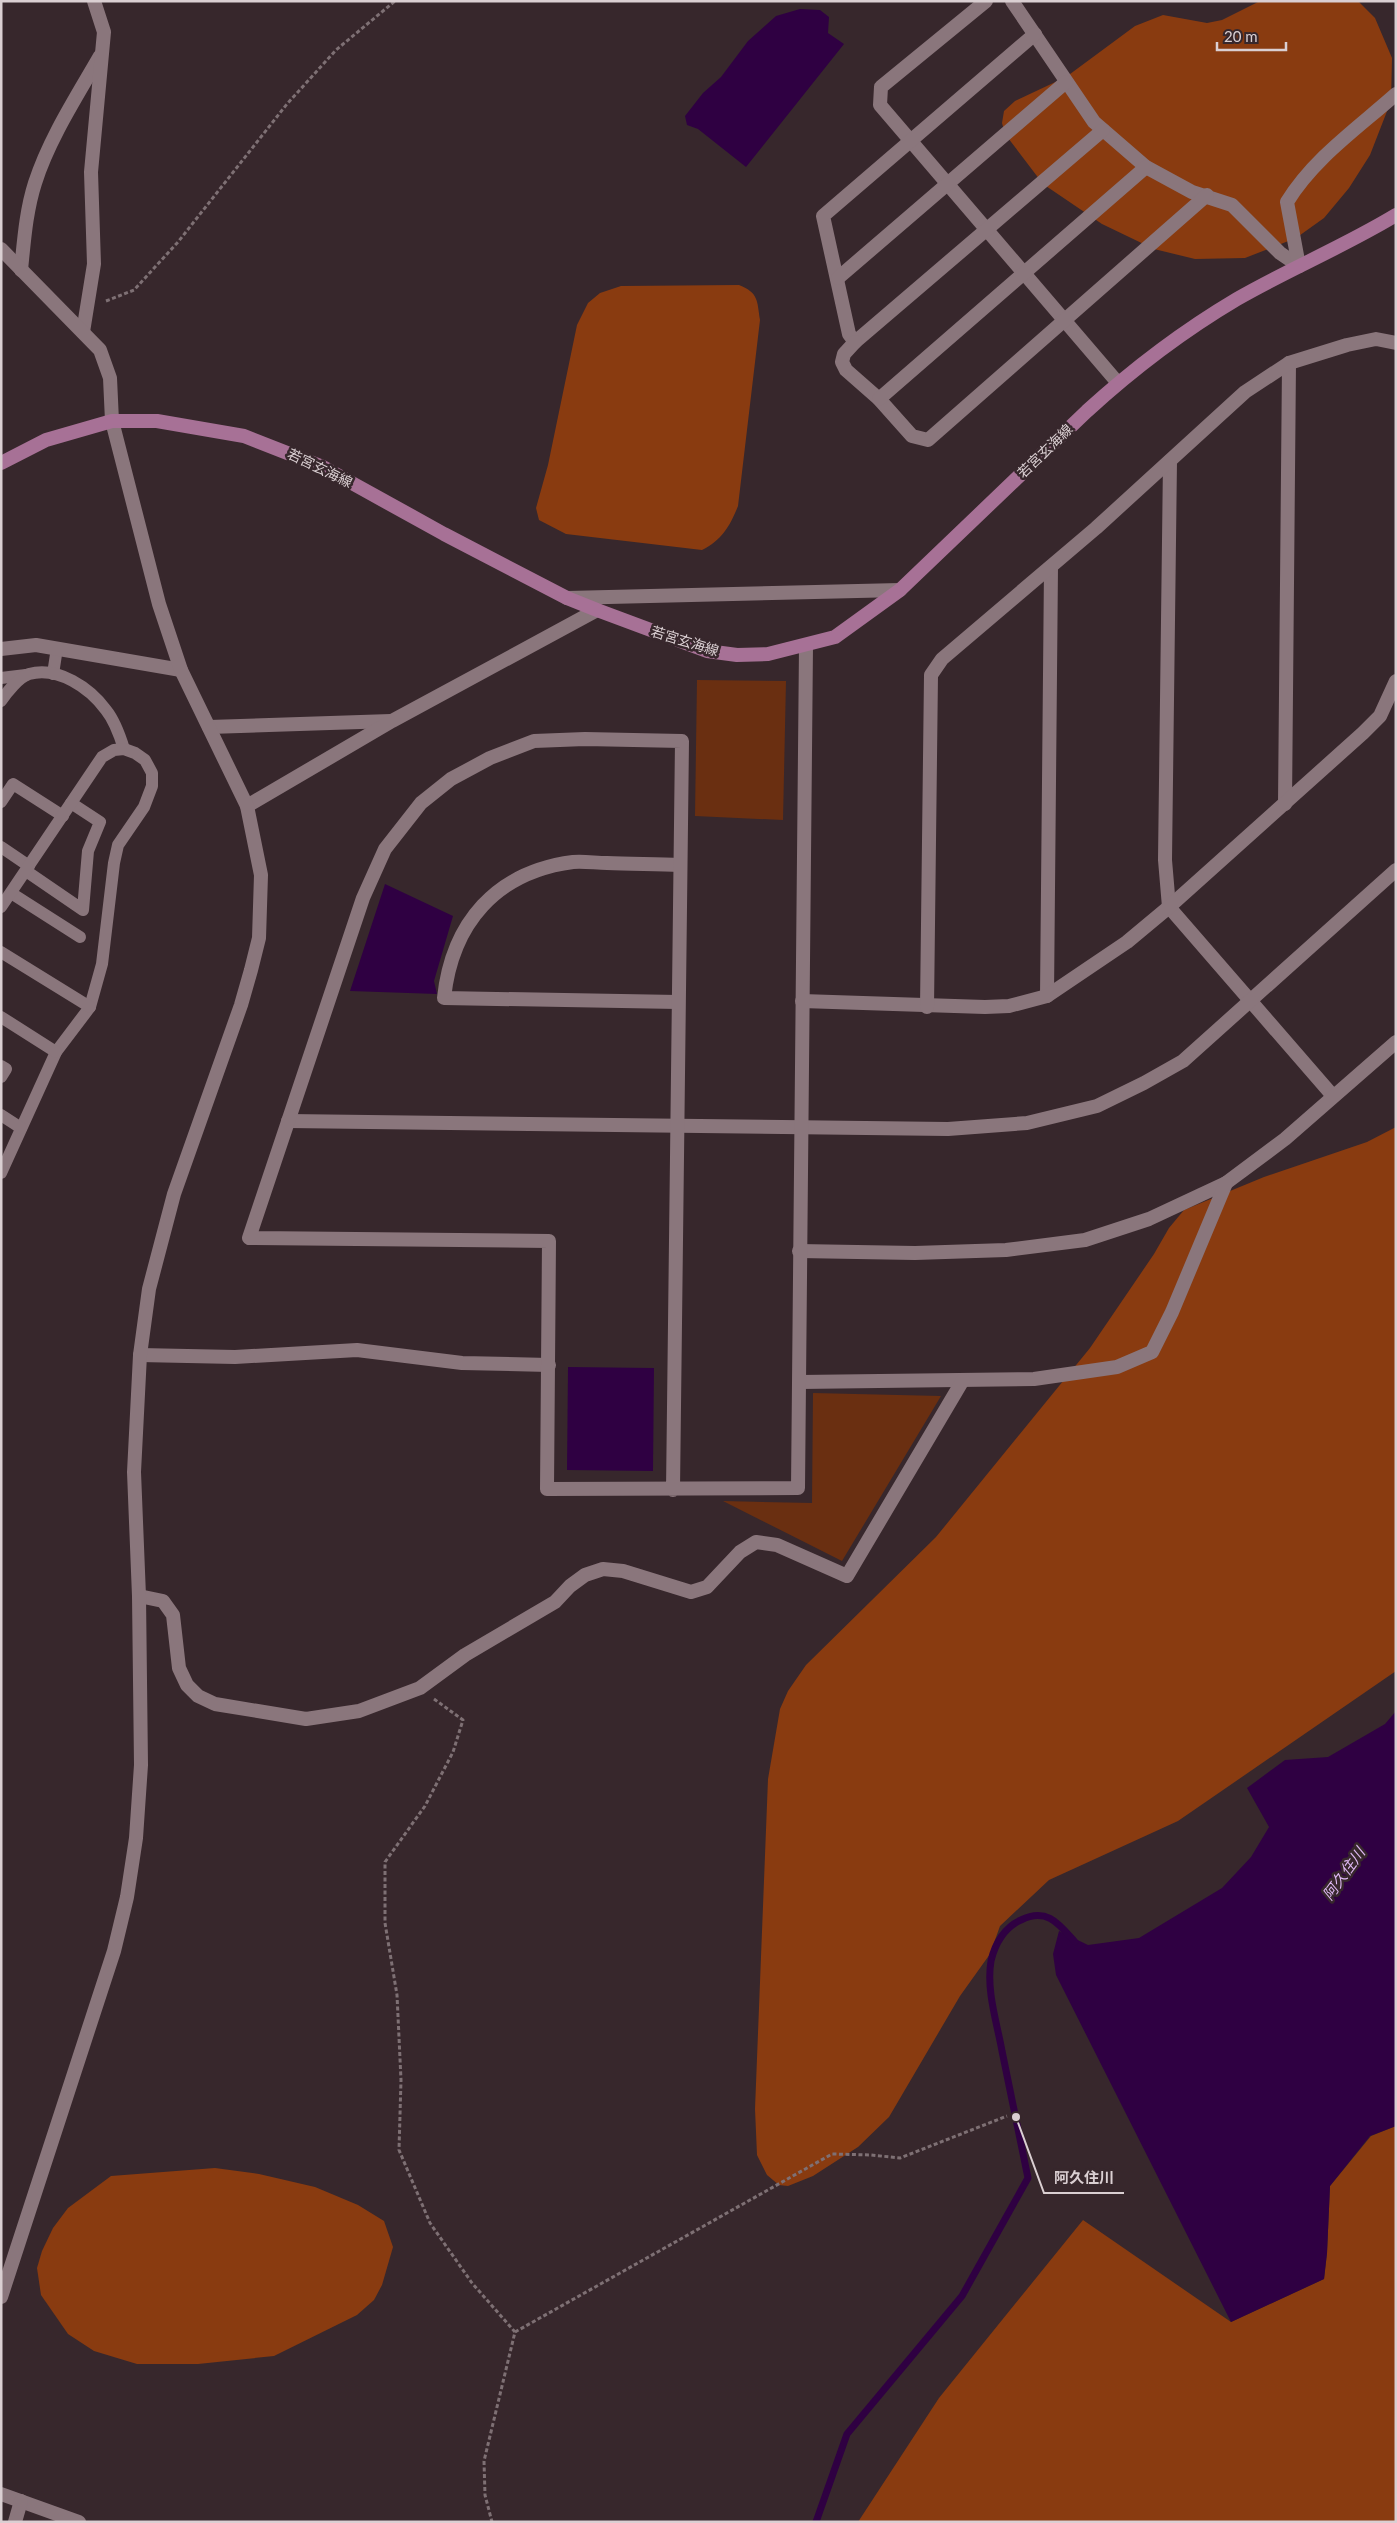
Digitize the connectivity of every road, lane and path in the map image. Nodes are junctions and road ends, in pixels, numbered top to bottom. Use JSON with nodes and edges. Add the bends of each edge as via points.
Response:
{"nodes":[{"id":1,"x":94,"y":1,"type":"edge"},
{"id":2,"x":396,"y":1,"type":"edge"},
{"id":3,"x":986,"y":1,"type":"edge"},
{"id":4,"x":1012,"y":1,"type":"edge"},
{"id":5,"x":1035,"y":34,"type":"junction"},
{"id":6,"x":102,"y":52,"type":"junction"},
{"id":7,"x":1066,"y":82,"type":"junction"},
{"id":8,"x":1396,"y":94,"type":"edge"},
{"id":9,"x":1103,"y":130,"type":"junction"},
{"id":10,"x":910,"y":141,"type":"junction"},
{"id":11,"x":1146,"y":168,"type":"junction"},
{"id":12,"x":947,"y":184,"type":"junction"},
{"id":13,"x":1208,"y":196,"type":"junction"},
{"id":14,"x":1392,"y":222,"type":"edge"},
{"id":15,"x":986,"y":230,"type":"junction"},
{"id":16,"x":1,"y":249,"type":"edge"},
{"id":17,"x":1299,"y":266,"type":"junction"},
{"id":18,"x":22,"y":270,"type":"junction"},
{"id":19,"x":1024,"y":274,"type":"junction"},
{"id":20,"x":838,"y":278,"type":"junction"},
{"id":21,"x":86,"y":309,"type":"junction"},
{"id":22,"x":1064,"y":320,"type":"junction"},
{"id":23,"x":82,"y":332,"type":"junction"},
{"id":24,"x":855,"y":342,"type":"junction"},
{"id":25,"x":1396,"y":343,"type":"edge"},
{"id":26,"x":1289,"y":363,"type":"junction"},
{"id":27,"x":1118,"y":383,"type":"junction"},
{"id":28,"x":879,"y":399,"type":"junction"},
{"id":29,"x":112,"y":421,"type":"junction"},
{"id":30,"x":1170,"y":461,"type":"junction"},
{"id":31,"x":1,"y":463,"type":"edge"},
{"id":32,"x":1051,"y":567,"type":"junction"},
{"id":33,"x":900,"y":590,"type":"junction"},
{"id":34,"x":567,"y":598,"type":"junction"},
{"id":35,"x":597,"y":610,"type":"junction"},
{"id":36,"x":806,"y":646,"type":"junction"},
{"id":37,"x":57,"y":648,"type":"junction"},
{"id":38,"x":1,"y":649,"type":"edge"},
{"id":39,"x":181,"y":670,"type":"junction"},
{"id":40,"x":27,"y":674,"type":"junction"},
{"id":41,"x":52,"y":674,"type":"junction"},
{"id":42,"x":1,"y":678,"type":"edge"},
{"id":43,"x":1394,"y":688,"type":"edge"},
{"id":44,"x":1,"y":700,"type":"edge"},
{"id":45,"x":392,"y":721,"type":"junction"},
{"id":46,"x":209,"y":727,"type":"junction"},
{"id":47,"x":124,"y":749,"type":"junction"},
{"id":48,"x":1,"y":802,"type":"edge"},
{"id":49,"x":71,"y":803,"type":"junction"},
{"id":50,"x":1285,"y":804,"type":"junction"},
{"id":51,"x":247,"y":806,"type":"junction"},
{"id":52,"x":63,"y":816,"type":"junction"},
{"id":53,"x":1,"y":847,"type":"edge"},
{"id":54,"x":680,"y":865,"type":"junction"},
{"id":55,"x":27,"y":868,"type":"junction"},
{"id":56,"x":1396,"y":870,"type":"edge"},
{"id":57,"x":11,"y":893,"type":"junction"},
{"id":58,"x":1,"y":907,"type":"edge"},
{"id":59,"x":1169,"y":907,"type":"junction"},
{"id":60,"x":80,"y":937,"type":"dead end"},
{"id":61,"x":1,"y":952,"type":"edge"},
{"id":62,"x":1047,"y":996,"type":"junction"},
{"id":63,"x":802,"y":1001,"type":"junction"},
{"id":64,"x":1248,"y":1001,"type":"junction"},
{"id":65,"x":678,"y":1002,"type":"junction"},
{"id":66,"x":90,"y":1007,"type":"junction"},
{"id":67,"x":927,"y":1007,"type":"junction"},
{"id":68,"x":1,"y":1017,"type":"edge"},
{"id":69,"x":1396,"y":1042,"type":"edge"},
{"id":70,"x":56,"y":1052,"type":"junction"},
{"id":71,"x":1,"y":1066,"type":"edge"},
{"id":72,"x":1,"y":1077,"type":"edge"},
{"id":73,"x":1333,"y":1096,"type":"junction"},
{"id":74,"x":1,"y":1115,"type":"edge"},
{"id":75,"x":288,"y":1121,"type":"junction"},
{"id":76,"x":676,"y":1126,"type":"junction"},
{"id":77,"x":801,"y":1127,"type":"junction"},
{"id":78,"x":21,"y":1128,"type":"junction"},
{"id":79,"x":1,"y":1173,"type":"edge"},
{"id":80,"x":1226,"y":1183,"type":"junction"},
{"id":81,"x":799,"y":1251,"type":"junction"},
{"id":82,"x":140,"y":1355,"type":"junction"},
{"id":83,"x":549,"y":1365,"type":"junction"},
{"id":84,"x":963,"y":1380,"type":"junction"},
{"id":85,"x":800,"y":1382,"type":"junction"},
{"id":86,"x":673,"y":1490,"type":"junction"},
{"id":87,"x":139,"y":1596,"type":"junction"},
{"id":88,"x":420,"y":1688,"type":"junction"},
{"id":89,"x":1007,"y":2116,"type":"dead end"},
{"id":90,"x":1,"y":2297,"type":"edge"},
{"id":91,"x":515,"y":2332,"type":"junction"},
{"id":92,"x":1,"y":2494,"type":"edge"},
{"id":93,"x":21,"y":2501,"type":"junction"},
{"id":94,"x":15,"y":2522,"type":"edge"},
{"id":95,"x":79,"y":2522,"type":"edge"},
{"id":96,"x":492,"y":2522,"type":"edge"}],
"edges":[{"from":1,"to":6,"type":"street","via":[[104,32]]},
{"from":2,"to":21,"type":"path","via":[[336,50],[317,70],[178,242],[134,290]]},
{"from":3,"to":10,"type":"street","via":[[881,87],[880,105]]},
{"from":4,"to":5,"type":"street"},
{"from":5,"to":7,"type":"street"},
{"from":5,"to":10,"type":"street"},
{"from":6,"to":18,"type":"street","via":[[64,118],[35,182],[26,222]]},
{"from":6,"to":21,"type":"street","via":[[90,172],[94,264]]},
{"from":7,"to":9,"type":"street"},
{"from":7,"to":12,"type":"street"},
{"from":8,"to":17,"type":"street","via":[[1313,168],[1287,202]]},
{"from":9,"to":11,"type":"street"},
{"from":9,"to":15,"type":"street"},
{"from":10,"to":12,"type":"street"},
{"from":10,"to":20,"type":"street","via":[[823,216]]},
{"from":11,"to":13,"type":"street","via":[[1192,192]]},
{"from":11,"to":19,"type":"street"},
{"from":12,"to":15,"type":"street"},
{"from":12,"to":20,"type":"street"},
{"from":13,"to":17,"type":"street","via":[[1232,205],[1280,253]]},
{"from":13,"to":22,"type":"street"},
{"from":14,"to":17,"type":"main road","name":"若宮玄海線"},
{"from":15,"to":19,"type":"street"},
{"from":15,"to":24,"type":"street"},
{"from":16,"to":18,"type":"street"},
{"from":17,"to":27,"type":"main road","name":"若宮玄海線","via":[[1236,300],[1170,343]]},
{"from":18,"to":23,"type":"street"},
{"from":19,"to":22,"type":"street"},
{"from":19,"to":28,"type":"street"},
{"from":20,"to":24,"type":"street","via":[[849,334]]},
{"from":21,"to":23,"type":"street"},
{"from":22,"to":27,"type":"street"},
{"from":22,"to":28,"type":"street","via":[[928,440],[912,436]]},
{"from":23,"to":29,"type":"street","via":[[100,350],[110,378]]},
{"from":24,"to":28,"type":"street","via":[[844,354],[843,364]]},
{"from":25,"to":26,"type":"street","via":[[1376,339]]},
{"from":26,"to":30,"type":"street","via":[[1245,392]]},
{"from":26,"to":50,"type":"street"},
{"from":27,"to":33,"type":"main road","name":"若宮玄海線"},
{"from":29,"to":31,"type":"main road","name":"若宮玄海線","via":[[46,440]]},
{"from":29,"to":34,"type":"main road","name":"若宮玄海線","via":[[157,421],[194,426],[244,436],[285,450],[323,467]]},
{"from":29,"to":39,"type":"street","via":[[159,604]]},
{"from":30,"to":32,"type":"street"},
{"from":30,"to":59,"type":"street","via":[[1164,860]]},
{"from":32,"to":62,"type":"street"},
{"from":32,"to":67,"type":"street","via":[[942,659],[932,675]]},
{"from":33,"to":34,"type":"street"},
{"from":33,"to":36,"type":"main road","name":"若宮玄海線","via":[[835,637]]},
{"from":34,"to":35,"type":"main road","name":"若宮玄海線"},
{"from":35,"to":36,"type":"main road","name":"若宮玄海線","via":[[707,651],[737,655],[768,654]]},
{"from":35,"to":45,"type":"street"},
{"from":36,"to":63,"type":"street"},
{"from":37,"to":38,"type":"street","via":[[36,645]]},
{"from":37,"to":39,"type":"street"},
{"from":37,"to":41,"type":"lane"},
{"from":39,"to":46,"type":"street"},
{"from":40,"to":41,"type":"lane"},
{"from":40,"to":42,"type":"lane"},
{"from":40,"to":44,"type":"lane"},
{"from":41,"to":47,"type":"lane","via":[[75,682],[107,711]]},
{"from":43,"to":50,"type":"street","via":[[1380,716]]},
{"from":45,"to":46,"type":"street"},
{"from":45,"to":51,"type":"street"},
{"from":46,"to":51,"type":"street"},
{"from":47,"to":49,"type":"lane","via":[[102,757]]},
{"from":47,"to":66,"type":"lane","via":[[146,760],[152,773],[152,786],[144,807],[118,845],[102,964]]},
{"from":48,"to":52,"type":"lane","via":[[13,784]]},
{"from":49,"to":52,"type":"lane"},
{"from":49,"to":55,"type":"lane","via":[[100,822],[88,851],[83,910]]},
{"from":50,"to":59,"type":"street"},
{"from":51,"to":82,"type":"street","via":[[261,874],[259,938],[241,1005],[171,1202],[149,1289]]},
{"from":52,"to":55,"type":"lane"},
{"from":53,"to":55,"type":"lane"},
{"from":54,"to":65,"type":"street"},
{"from":54,"to":65,"type":"street","via":[[574,862],[518,878],[478,909],[461,934],[447,971],[444,998]]},
{"from":54,"to":75,"type":"street","via":[[682,741],[585,739],[534,742],[490,758],[451,779],[421,804],[385,849],[363,898]]},
{"from":55,"to":57,"type":"lane"},
{"from":56,"to":64,"type":"street"},
{"from":57,"to":58,"type":"lane"},
{"from":57,"to":60,"type":"lane"},
{"from":59,"to":62,"type":"street","via":[[1128,942]]},
{"from":59,"to":64,"type":"street"},
{"from":61,"to":66,"type":"lane"},
{"from":62,"to":67,"type":"street","via":[[1010,1006]]},
{"from":63,"to":67,"type":"street"},
{"from":63,"to":77,"type":"street"},
{"from":64,"to":73,"type":"street"},
{"from":64,"to":77,"type":"street","via":[[1183,1061],[1097,1106],[1027,1123],[948,1129]]},
{"from":65,"to":76,"type":"street"},
{"from":66,"to":70,"type":"lane"},
{"from":68,"to":70,"type":"lane"},
{"from":69,"to":73,"type":"street"},
{"from":70,"to":78,"type":"lane"},
{"from":71,"to":72,"type":"lane","via":[[6,1069]]},
{"from":73,"to":80,"type":"street"},
{"from":74,"to":78,"type":"lane"},
{"from":75,"to":76,"type":"street"},
{"from":75,"to":83,"type":"street","via":[[249,1238],[549,1241]]},
{"from":76,"to":77,"type":"street"},
{"from":76,"to":86,"type":"street"},
{"from":77,"to":81,"type":"street"},
{"from":78,"to":79,"type":"lane"},
{"from":80,"to":81,"type":"street","via":[[1149,1219],[1085,1240],[1006,1250],[915,1253]]},
{"from":80,"to":84,"type":"street","via":[[1152,1352],[1117,1367],[1034,1379]]},
{"from":81,"to":85,"type":"street"},
{"from":82,"to":83,"type":"street","via":[[235,1357],[357,1350],[462,1364]]},
{"from":82,"to":87,"type":"street","via":[[134,1472]]},
{"from":83,"to":86,"type":"street","via":[[548,1489]]},
{"from":84,"to":85,"type":"street"},
{"from":84,"to":88,"type":"street","via":[[846,1576],[776,1545],[756,1542],[740,1552],[707,1587],[691,1592],[623,1571],[604,1570],[585,1575],[555,1602],[465,1655]]},
{"from":85,"to":86,"type":"street","via":[[798,1488]]},
{"from":87,"to":88,"type":"street","via":[[163,1601],[173,1615],[179,1668],[187,1685],[198,1696],[215,1704],[306,1719],[359,1711]]},
{"from":87,"to":90,"type":"street","via":[[141,1765],[136,1838],[127,1897],[114,1951]]},
{"from":88,"to":91,"type":"path","via":[[463,1720],[453,1752],[425,1806],[385,1862],[384,1923],[397,1995],[401,2080],[399,2150],[430,2223],[472,2283]]},
{"from":89,"to":91,"type":"path","via":[[900,2158],[832,2154]]},
{"from":91,"to":96,"type":"path","via":[[484,2461],[485,2495]]},
{"from":92,"to":93,"type":"street"},
{"from":93,"to":94,"type":"street"},
{"from":93,"to":95,"type":"street"}]}
